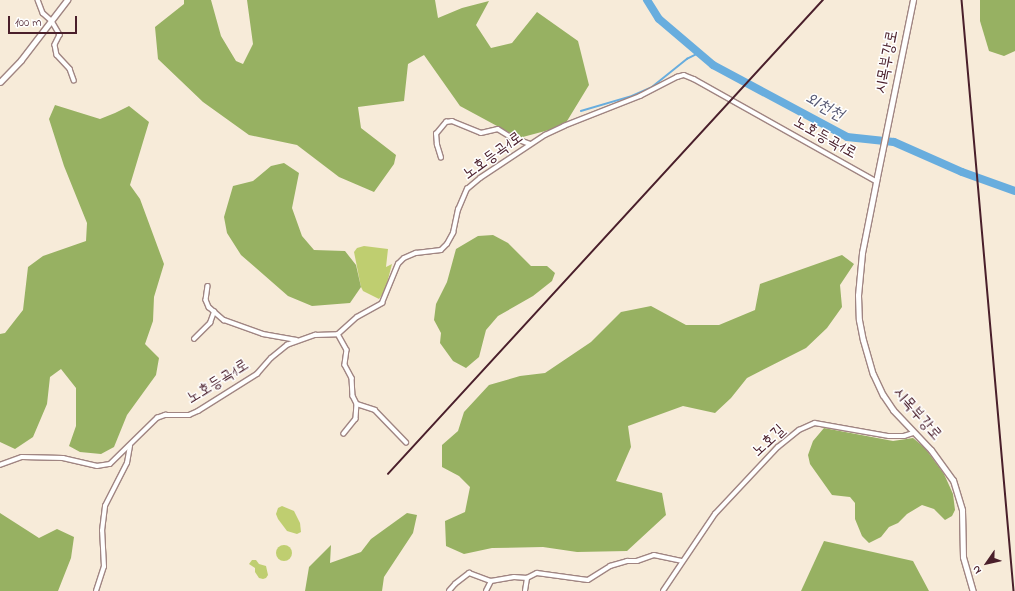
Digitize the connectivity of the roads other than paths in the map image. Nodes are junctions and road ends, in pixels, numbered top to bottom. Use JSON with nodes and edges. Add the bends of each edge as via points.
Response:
{"nodes":[{"id":1,"x":38,"y":0,"type":"edge"},
{"id":2,"x":67,"y":0,"type":"edge"},
{"id":3,"x":913,"y":0,"type":"edge"},
{"id":4,"x":52,"y":21,"type":"junction"},
{"id":5,"x":74,"y":80,"type":"dead end"},
{"id":6,"x":0,"y":82,"type":"edge"},
{"id":7,"x":530,"y":144,"type":"junction"},
{"id":8,"x":441,"y":158,"type":"dead end"},
{"id":9,"x":877,"y":179,"type":"junction"},
{"id":10,"x":208,"y":286,"type":"dead end"},
{"id":11,"x":214,"y":312,"type":"junction"},
{"id":12,"x":338,"y":334,"type":"junction"},
{"id":13,"x":194,"y":339,"type":"dead end"},
{"id":14,"x":297,"y":340,"type":"junction"},
{"id":15,"x":357,"y":404,"type":"junction"},
{"id":16,"x":913,"y":432,"type":"junction"},
{"id":17,"x":344,"y":434,"type":"dead end"},
{"id":18,"x":406,"y":442,"type":"dead end"},
{"id":19,"x":130,"y":446,"type":"junction"},
{"id":20,"x":0,"y":465,"type":"edge"},
{"id":21,"x":682,"y":561,"type":"junction"},
{"id":22,"x":527,"y":578,"type":"junction"},
{"id":23,"x":491,"y":581,"type":"junction"},
{"id":24,"x":96,"y":591,"type":"edge"},
{"id":25,"x":449,"y":591,"type":"edge"},
{"id":26,"x":486,"y":591,"type":"edge"},
{"id":27,"x":524,"y":591,"type":"edge"},
{"id":28,"x":663,"y":591,"type":"edge"},
{"id":29,"x":973,"y":591,"type":"edge"}],
"edges":[{"from":1,"to":4,"type":"street","via":[[43,13]]},
{"from":2,"to":4,"type":"street"},
{"from":3,"to":9,"type":"street","name":"시목부강로"},
{"from":4,"to":5,"type":"street","via":[[60,35],[55,45],[57,56],[70,69]]},
{"from":4,"to":6,"type":"street"},
{"from":7,"to":8,"type":"street","via":[[498,128],[481,133],[452,121],[446,122],[436,134],[436,145]]},
{"from":7,"to":9,"type":"street","name":"노호등곡1로","via":[[564,126],[684,76],[694,79]]},
{"from":7,"to":12,"type":"street","name":"노호등곡1로","via":[[467,189],[458,210],[453,233],[441,250],[416,253],[404,258],[398,264],[382,303],[356,317]]},
{"from":9,"to":16,"type":"main road","name":"시목부강로","via":[[862,253],[858,295],[859,320],[873,374],[893,410]]},
{"from":10,"to":11,"type":"street","via":[[206,300]]},
{"from":11,"to":13,"type":"street","via":[[210,323]]},
{"from":11,"to":14,"type":"street","via":[[232,324]]},
{"from":12,"to":14,"type":"street","name":"노호등곡1로","via":[[315,335]]},
{"from":12,"to":15,"type":"street","via":[[347,350],[345,365],[352,378],[353,396]]},
{"from":14,"to":19,"type":"street","name":"노호등곡1로","via":[[279,350],[257,374],[198,412],[157,418]]},
{"from":15,"to":17,"type":"street","via":[[356,419]]},
{"from":15,"to":18,"type":"street","via":[[375,410]]},
{"from":16,"to":21,"type":"street","name":"노호길","via":[[904,436],[889,436],[815,423],[799,430],[778,447],[724,503]]},
{"from":16,"to":29,"type":"main road","name":"시목부강로","via":[[931,450],[953,480],[962,510],[963,557]]},
{"from":19,"to":20,"type":"street","name":"노호등곡1로","via":[[110,464],[104,466],[63,458],[30,456],[22,456]]},
{"from":19,"to":24,"type":"street","via":[[127,463],[105,506],[102,531],[104,567]]},
{"from":21,"to":22,"type":"street","via":[[654,555],[610,566],[588,580],[537,573]]},
{"from":21,"to":28,"type":"street","name":"노호길"},
{"from":22,"to":23,"type":"street","via":[[514,577]]},
{"from":22,"to":27,"type":"street"},
{"from":23,"to":25,"type":"street","via":[[469,573]]},
{"from":23,"to":26,"type":"street"}]}
